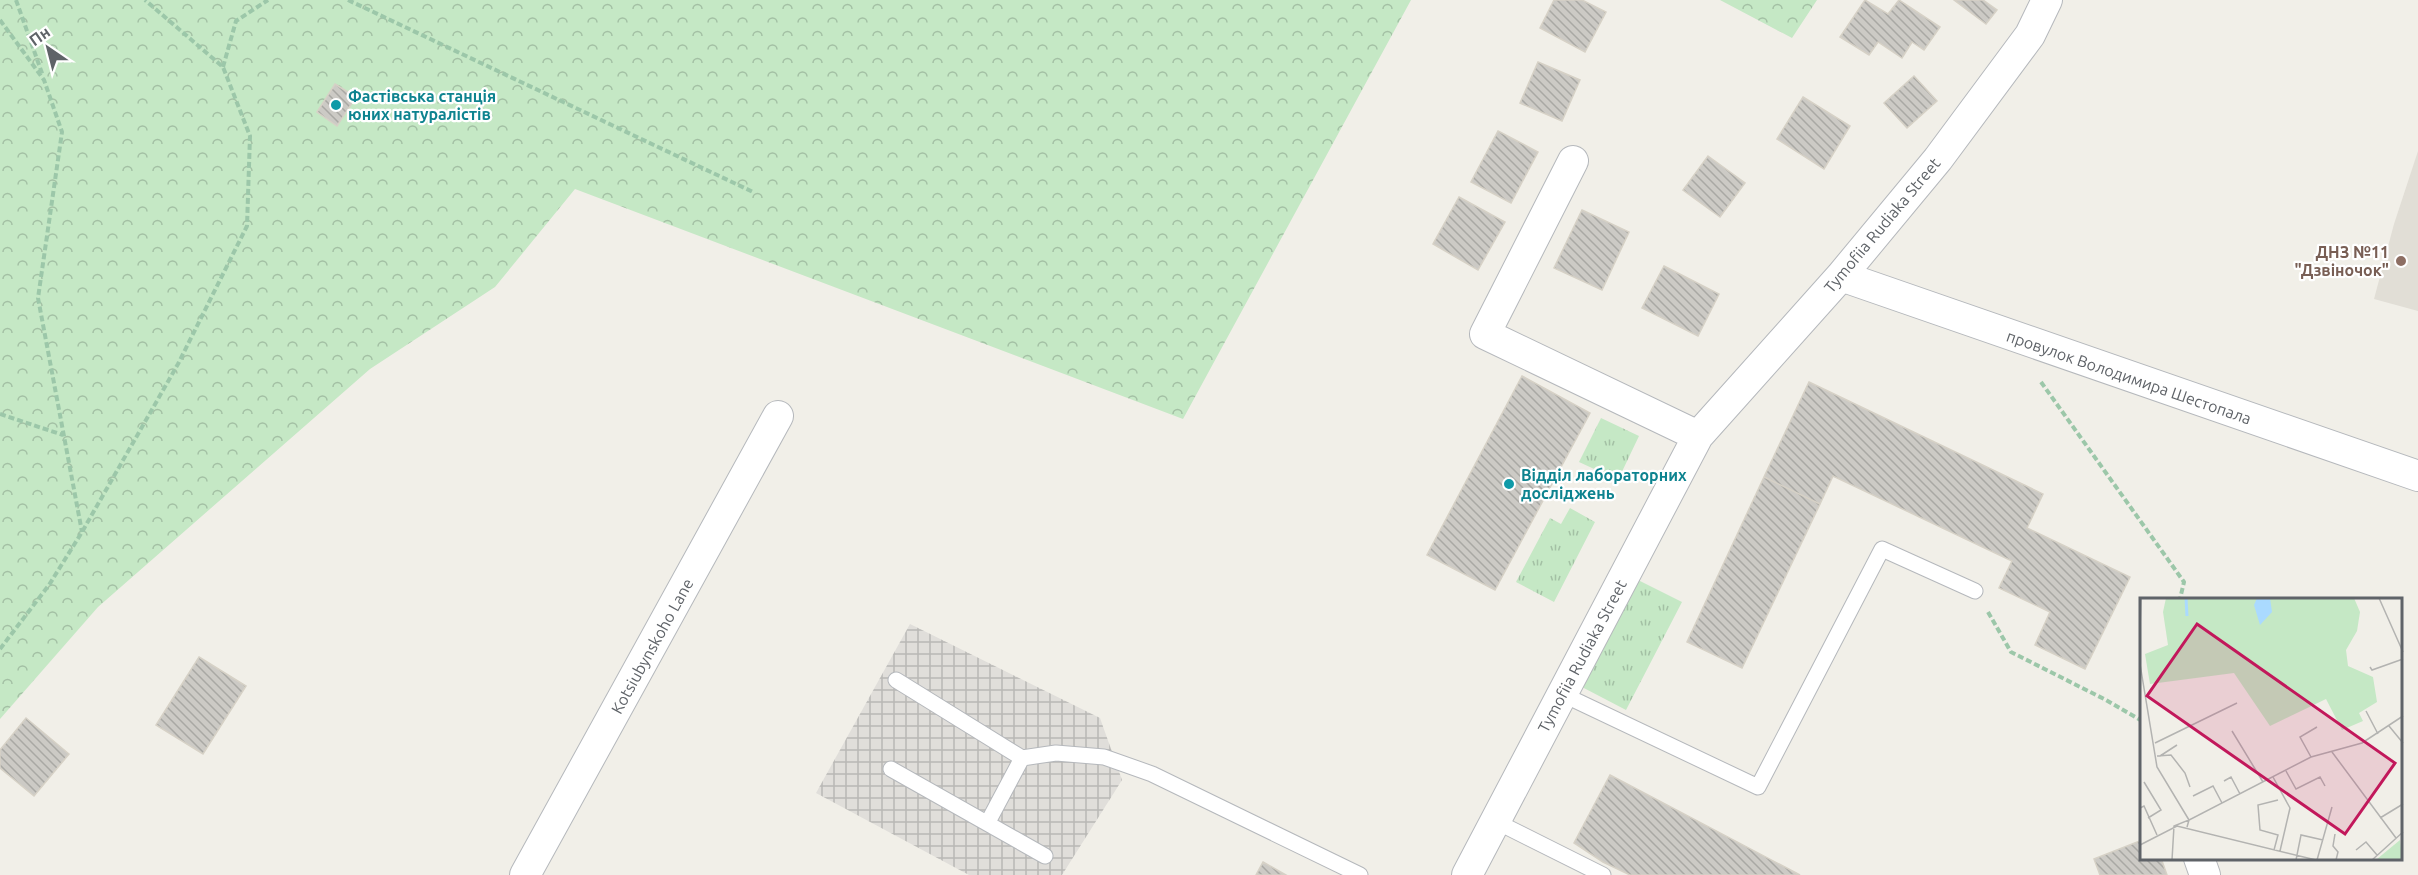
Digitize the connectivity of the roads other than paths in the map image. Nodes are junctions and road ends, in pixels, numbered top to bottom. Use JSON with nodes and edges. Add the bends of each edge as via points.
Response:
{"nodes":[{"id":1,"x":2046,"y":0,"type":"edge"},
{"id":2,"x":1574,"y":161,"type":"dead end"},
{"id":3,"x":1841,"y":276,"type":"junction"},
{"id":4,"x":778,"y":416,"type":"dead end"},
{"id":5,"x":1698,"y":436,"type":"junction"},
{"id":6,"x":2418,"y":476,"type":"edge"},
{"id":7,"x":1975,"y":591,"type":"road end"},
{"id":8,"x":896,"y":680,"type":"dead end"},
{"id":9,"x":1562,"y":694,"type":"junction"},
{"id":10,"x":1022,"y":758,"type":"junction"},
{"id":11,"x":891,"y":769,"type":"dead end"},
{"id":12,"x":1495,"y":821,"type":"junction"},
{"id":13,"x":988,"y":822,"type":"junction"},
{"id":14,"x":1045,"y":856,"type":"dead end"},
{"id":15,"x":2200,"y":860,"type":"edge"},
{"id":16,"x":525,"y":875,"type":"edge"},
{"id":17,"x":1360,"y":875,"type":"edge"},
{"id":18,"x":1467,"y":875,"type":"edge"},
{"id":19,"x":1603,"y":875,"type":"edge"},
{"id":20,"x":2205,"y":875,"type":"edge"}],
"edges":[{"from":1,"to":3,"type":"street","name":"Tymofiia Rudiaka Street","via":[[2030,35],[1945,150]]},
{"from":2,"to":5,"type":"street","via":[[1485,334]]},
{"from":3,"to":5,"type":"street","name":"Tymofiia Rudiaka Street"},
{"from":3,"to":6,"type":"street","name":"провулок Володимира Шестопала"},
{"from":4,"to":16,"type":"street","name":"Kotsiubynskoho Lane"},
{"from":5,"to":9,"type":"street","name":"Tymofiia Rudiaka Street"},
{"from":7,"to":9,"type":"lane","via":[[1882,549],[1758,787]]},
{"from":8,"to":10,"type":"lane"},
{"from":9,"to":12,"type":"street","name":"Tymofiia Rudiaka Street"},
{"from":10,"to":13,"type":"lane"},
{"from":10,"to":17,"type":"lane","via":[[1056,753],[1114,760],[1152,774]]},
{"from":11,"to":13,"type":"lane"},
{"from":12,"to":18,"type":"street","name":"Tymofiia Rudiaka Street"},
{"from":12,"to":19,"type":"lane"},
{"from":13,"to":14,"type":"lane"},
{"from":15,"to":20,"type":"street"}]}
